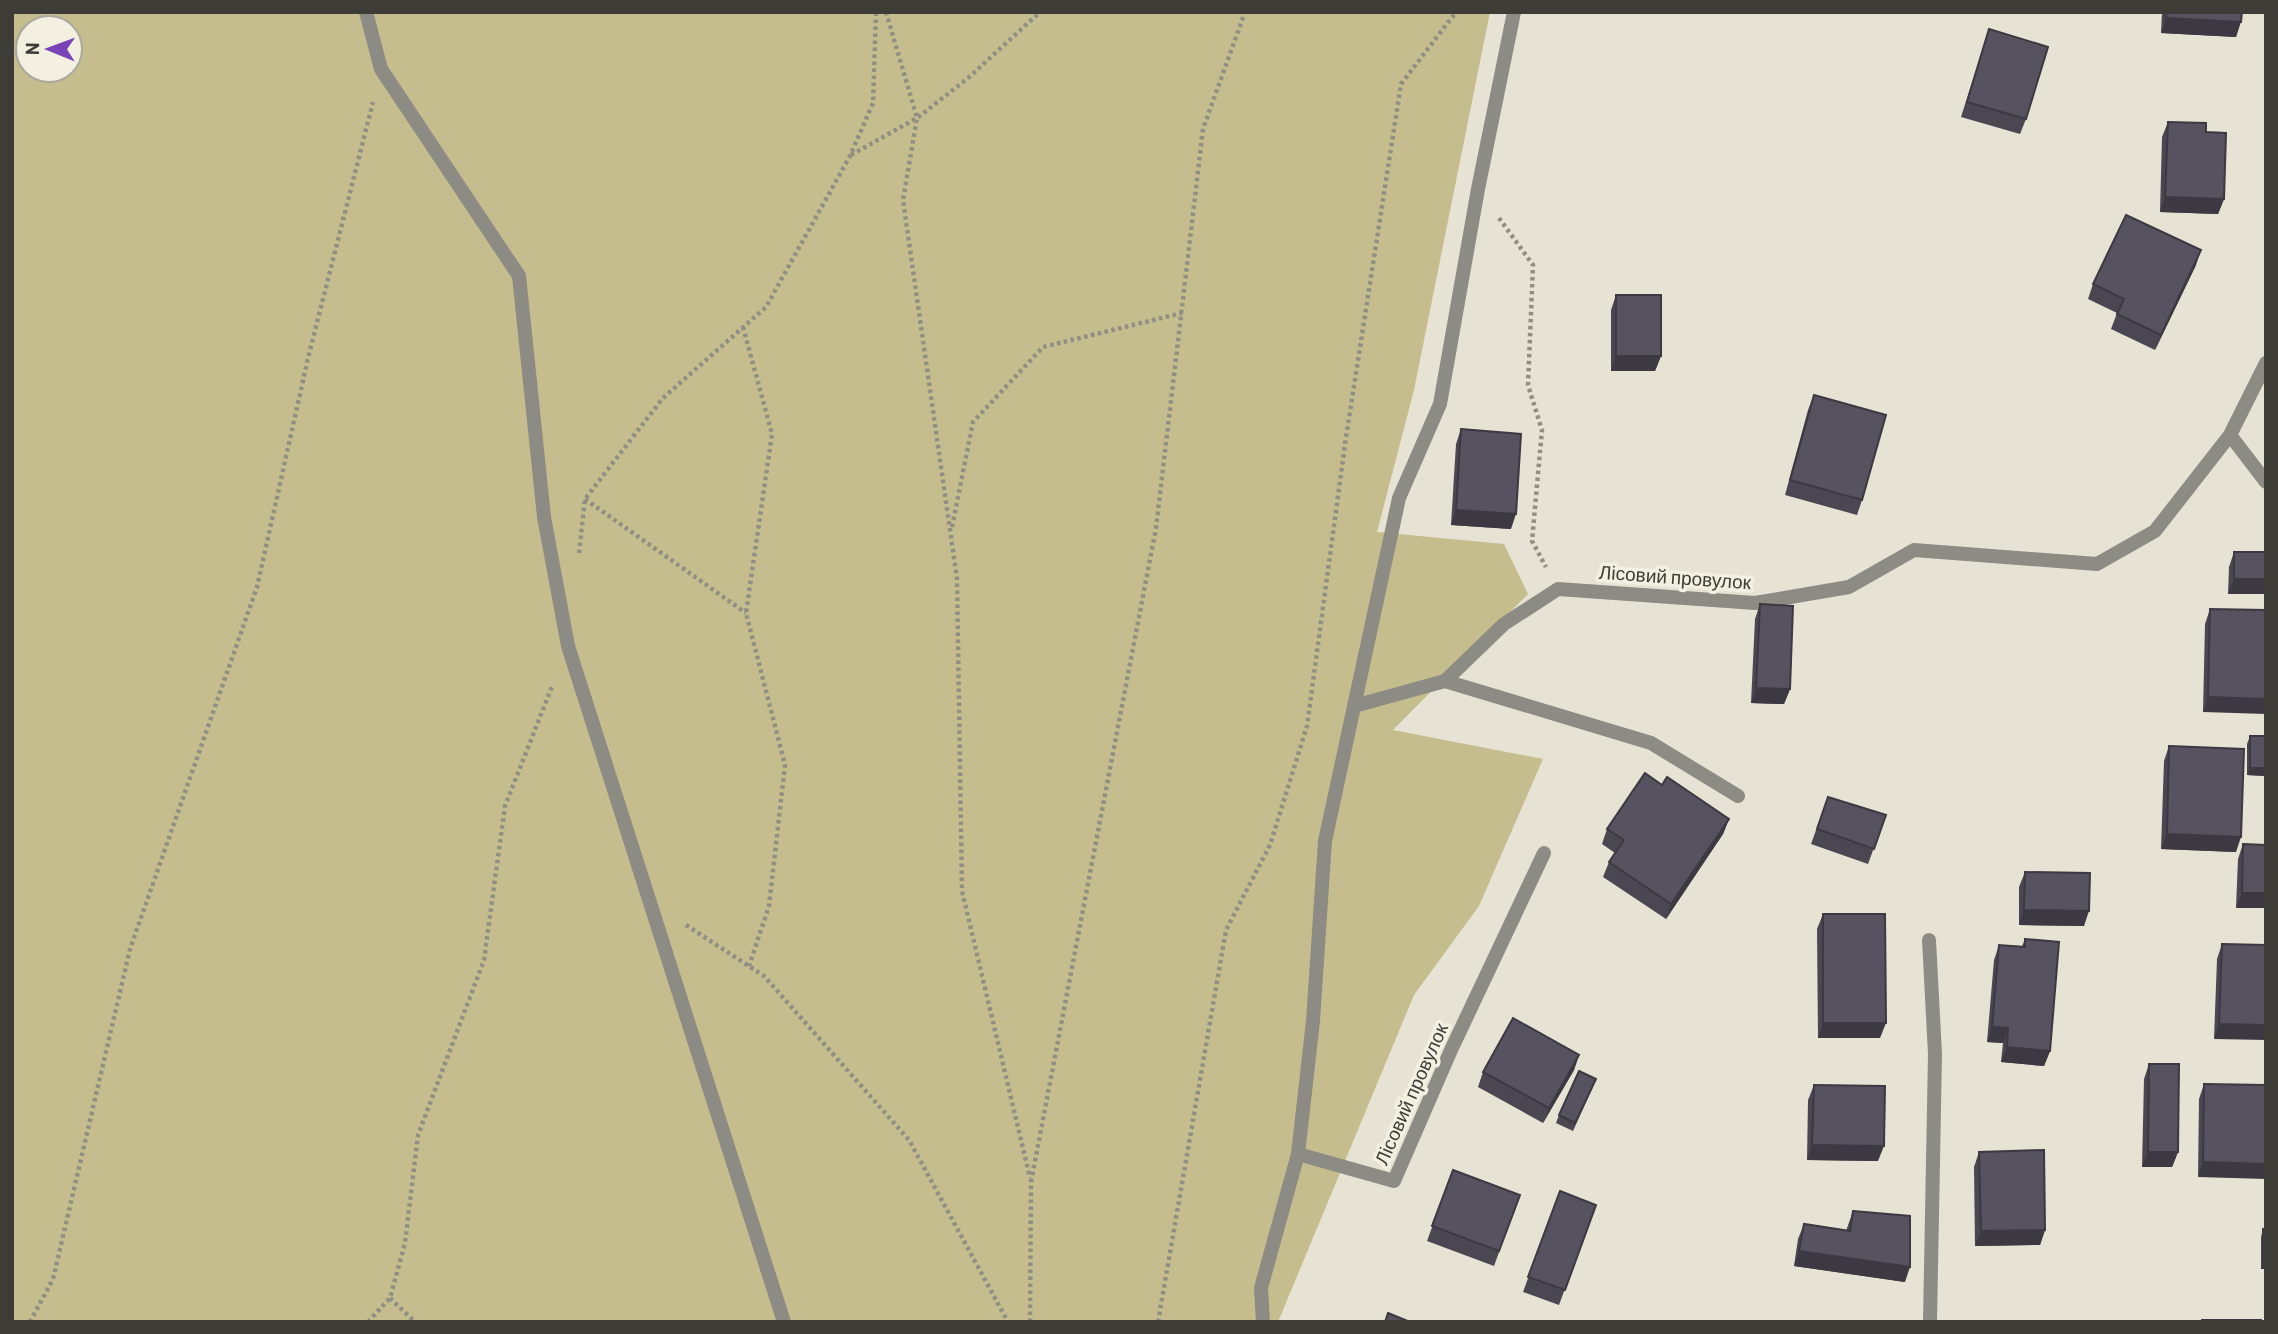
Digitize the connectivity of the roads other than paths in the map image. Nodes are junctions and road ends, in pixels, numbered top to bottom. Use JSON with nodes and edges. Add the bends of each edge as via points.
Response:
{"nodes":[{"id":1,"x":366,"y":12,"type":"edge"},
{"id":2,"x":1514,"y":12,"type":"edge"},
{"id":3,"x":2266,"y":363,"type":"edge"},
{"id":4,"x":2230,"y":435,"type":"junction"},
{"id":5,"x":2266,"y":482,"type":"edge"},
{"id":6,"x":1445,"y":681,"type":"junction"},
{"id":7,"x":1354,"y":706,"type":"junction"},
{"id":8,"x":1738,"y":796,"type":"dead end"},
{"id":9,"x":1544,"y":853,"type":"dead end"},
{"id":10,"x":1929,"y":940,"type":"dead end"},
{"id":11,"x":1298,"y":1154,"type":"junction"},
{"id":12,"x":784,"y":1322,"type":"edge"},
{"id":13,"x":1263,"y":1322,"type":"edge"},
{"id":14,"x":1930,"y":1322,"type":"edge"}],
"edges":[{"from":1,"to":12,"type":"street","via":[[381,69],[519,276],[544,517],[568,646]]},
{"from":2,"to":7,"type":"street","via":[[1440,404],[1399,498]]},
{"from":3,"to":4,"type":"street","name":"Лісовий провулок"},
{"from":4,"to":5,"type":"street"},
{"from":4,"to":6,"type":"street","name":"Лісовий провулок","via":[[2155,531],[2097,564],[1914,550],[1849,587],[1755,603],[1558,589],[1504,624]]},
{"from":6,"to":7,"type":"street"},
{"from":6,"to":8,"type":"street","via":[[1651,743]]},
{"from":7,"to":11,"type":"street","via":[[1325,841],[1313,1021]]},
{"from":9,"to":11,"type":"street","name":"Лісовий провулок","via":[[1394,1181]]},
{"from":10,"to":14,"type":"street","via":[[1935,1054]]},
{"from":11,"to":13,"type":"street","via":[[1261,1287]]}]}
